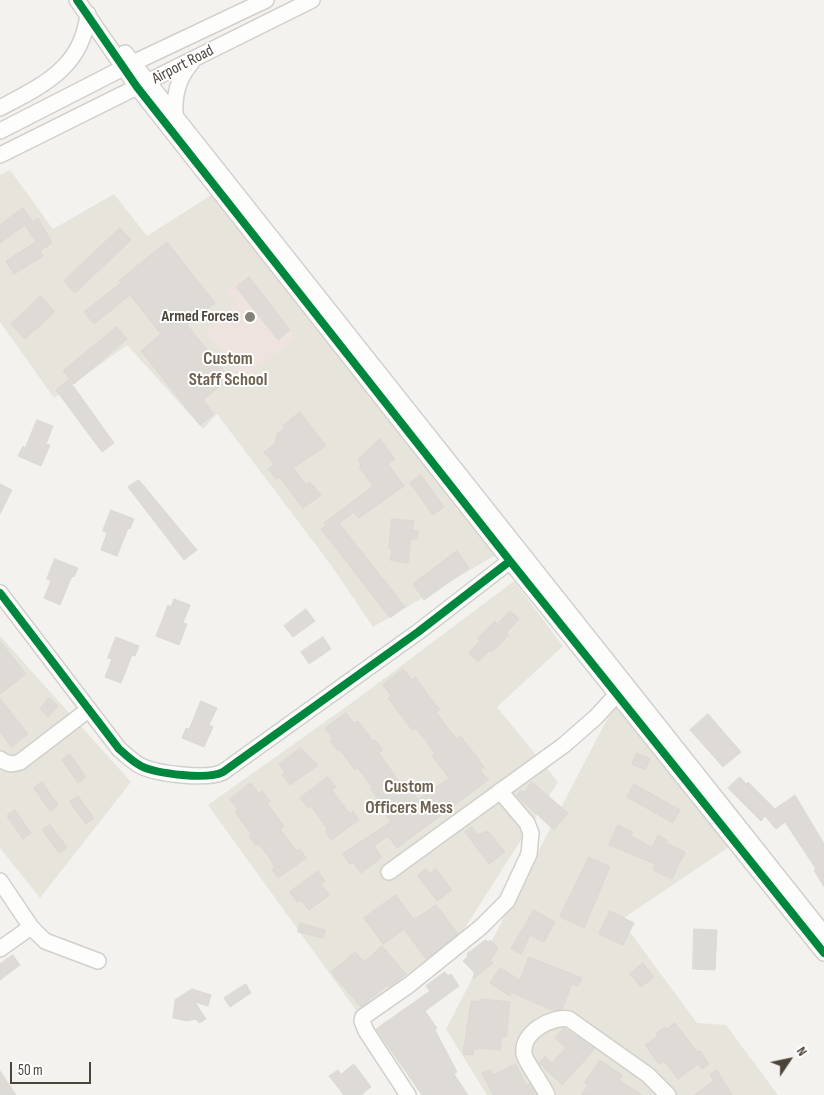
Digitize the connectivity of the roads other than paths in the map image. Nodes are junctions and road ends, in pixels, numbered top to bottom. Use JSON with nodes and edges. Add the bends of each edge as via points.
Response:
{"nodes":[{"id":1,"x":78,"y":0,"type":"edge"},
{"id":2,"x":266,"y":0,"type":"edge"},
{"id":3,"x":312,"y":0,"type":"edge"},
{"id":4,"x":90,"y":16,"type":"junction"},
{"id":5,"x":195,"y":58,"type":"junction"},
{"id":6,"x":129,"y":65,"type":"junction"},
{"id":7,"x":143,"y":85,"type":"junction"},
{"id":8,"x":110,"y":100,"type":"junction"},
{"id":9,"x":0,"y":108,"type":"edge"},
{"id":10,"x":156,"y":110,"type":"junction"},
{"id":11,"x":175,"y":118,"type":"junction"},
{"id":12,"x":0,"y":131,"type":"edge"},
{"id":13,"x":0,"y":155,"type":"edge"},
{"id":14,"x":510,"y":561,"type":"junction"},
{"id":15,"x":0,"y":593,"type":"edge"},
{"id":16,"x":618,"y":693,"type":"junction"},
{"id":17,"x":88,"y":710,"type":"junction"},
{"id":18,"x":0,"y":759,"type":"edge"},
{"id":19,"x":500,"y":791,"type":"junction"},
{"id":20,"x":760,"y":863,"type":"junction"},
{"id":21,"x":389,"y":872,"type":"dead end"},
{"id":22,"x":0,"y":881,"type":"edge"},
{"id":23,"x":31,"y":927,"type":"junction"},
{"id":24,"x":822,"y":928,"type":"edge"},
{"id":25,"x":0,"y":948,"type":"edge"},
{"id":26,"x":824,"y":953,"type":"edge"},
{"id":27,"x":98,"y":961,"type":"dead end"},
{"id":28,"x":408,"y":1095,"type":"edge"},
{"id":29,"x":547,"y":1095,"type":"edge"},
{"id":30,"x":668,"y":1095,"type":"edge"}],
"edges":[{"from":1,"to":4,"type":"street"},
{"from":2,"to":6,"type":"street","name":"Airport Road"},
{"from":3,"to":5,"type":"street","name":"Airport Road"},
{"from":4,"to":6,"type":"street","via":[[104,29]]},
{"from":4,"to":9,"type":"street","via":[[66,67],[50,81]]},
{"from":5,"to":7,"type":"street","name":"Airport Road"},
{"from":5,"to":11,"type":"street","via":[[179,80]]},
{"from":6,"to":7,"type":"street"},
{"from":6,"to":12,"type":"street","name":"Airport Road"},
{"from":7,"to":8,"type":"street","name":"Airport Road"},
{"from":7,"to":10,"type":"street"},
{"from":7,"to":11,"type":"street"},
{"from":8,"to":10,"type":"street","via":[[136,103]]},
{"from":8,"to":13,"type":"street","name":"Airport Road"},
{"from":10,"to":14,"type":"street"},
{"from":11,"to":20,"type":"street","via":[[264,225]]},
{"from":14,"to":16,"type":"street"},
{"from":14,"to":17,"type":"street","via":[[318,705],[214,776],[143,767],[111,742]]},
{"from":15,"to":17,"type":"street"},
{"from":16,"to":19,"type":"street","via":[[564,744]]},
{"from":16,"to":20,"type":"street"},
{"from":17,"to":18,"type":"street","via":[[20,762],[5,763]]},
{"from":19,"to":21,"type":"street"},
{"from":19,"to":28,"type":"street","via":[[527,823],[532,842],[507,901],[481,927],[409,985],[363,1017],[362,1021]]},
{"from":20,"to":24,"type":"street"},
{"from":20,"to":26,"type":"street"},
{"from":22,"to":23,"type":"street"},
{"from":23,"to":25,"type":"street"},
{"from":23,"to":27,"type":"street","via":[[45,941]]},
{"from":29,"to":30,"type":"street","via":[[524,1054],[525,1046],[534,1030],[564,1018],[648,1075]]}]}
